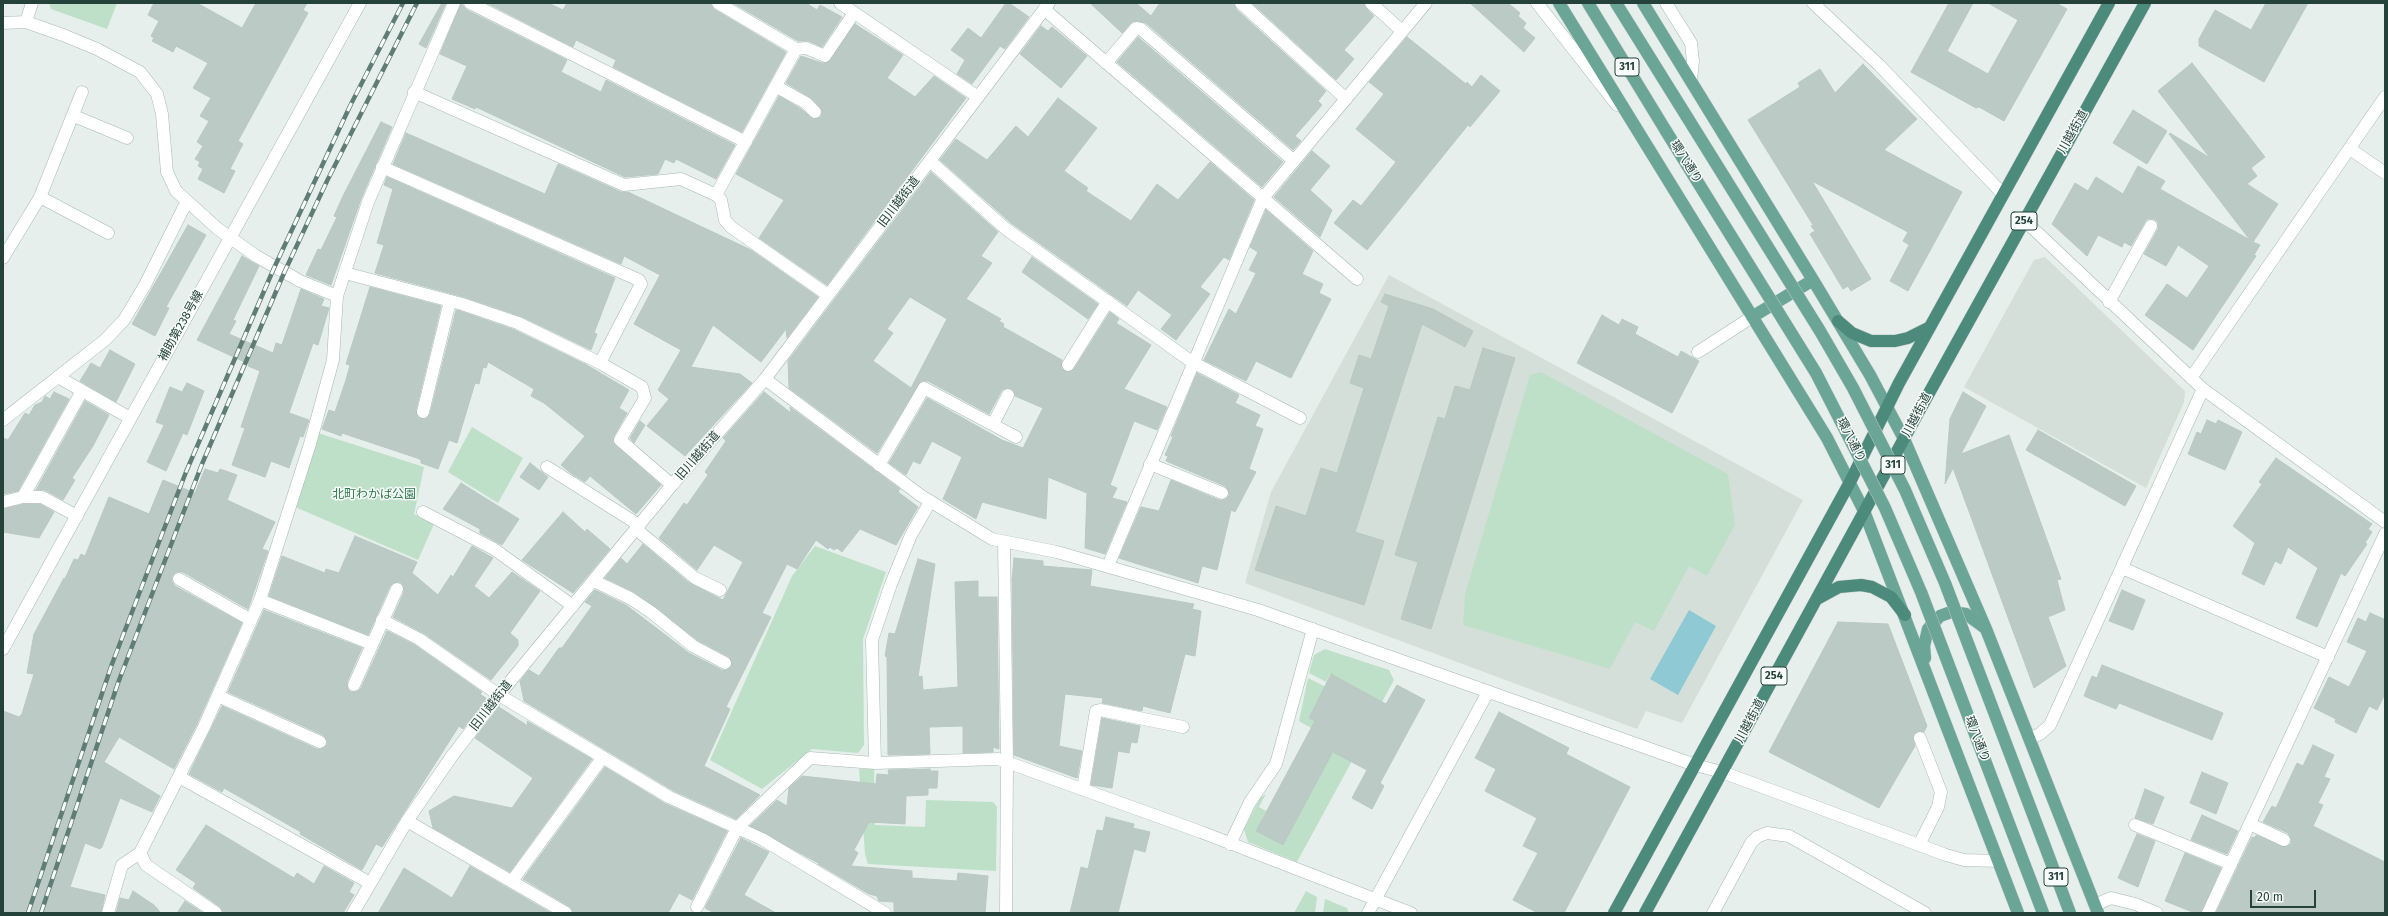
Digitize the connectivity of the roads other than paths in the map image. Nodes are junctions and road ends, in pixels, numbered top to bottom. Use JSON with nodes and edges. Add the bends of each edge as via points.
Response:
{"nodes":[{"id":1,"x":32,"y":3,"type":"edge"},
{"id":2,"x":360,"y":3,"type":"edge"},
{"id":3,"x":454,"y":3,"type":"edge"},
{"id":4,"x":470,"y":3,"type":"edge"},
{"id":5,"x":718,"y":3,"type":"edge"},
{"id":6,"x":840,"y":3,"type":"edge"},
{"id":7,"x":1241,"y":3,"type":"edge"},
{"id":8,"x":1371,"y":3,"type":"edge"},
{"id":9,"x":1426,"y":3,"type":"edge"},
{"id":10,"x":1537,"y":3,"type":"edge"},
{"id":11,"x":1559,"y":3,"type":"edge"},
{"id":12,"x":1588,"y":3,"type":"edge"},
{"id":13,"x":1616,"y":3,"type":"edge"},
{"id":14,"x":1643,"y":3,"type":"edge"},
{"id":15,"x":1666,"y":3,"type":"edge"},
{"id":16,"x":1814,"y":3,"type":"edge"},
{"id":17,"x":2108,"y":3,"type":"edge"},
{"id":18,"x":2145,"y":3,"type":"edge"},
{"id":19,"x":1046,"y":6,"type":"edge"},
{"id":20,"x":854,"y":13,"type":"junction"},
{"id":21,"x":26,"y":22,"type":"junction"},
{"id":22,"x":3,"y":24,"type":"edge"},
{"id":23,"x":1402,"y":30,"type":"junction"},
{"id":24,"x":796,"y":50,"type":"junction"},
{"id":25,"x":1106,"y":62,"type":"junction"},
{"id":26,"x":1691,"y":80,"type":"junction"},
{"id":27,"x":777,"y":87,"type":"junction"},
{"id":28,"x":82,"y":92,"type":"dead end"},
{"id":29,"x":414,"y":92,"type":"junction"},
{"id":30,"x":978,"y":97,"type":"junction"},
{"id":31,"x":2385,"y":97,"type":"edge"},
{"id":32,"x":1346,"y":98,"type":"junction"},
{"id":33,"x":815,"y":112,"type":"dead end"},
{"id":34,"x":74,"y":116,"type":"junction"},
{"id":35,"x":1641,"y":136,"type":"junction"},
{"id":36,"x":128,"y":138,"type":"dead end"},
{"id":37,"x":746,"y":142,"type":"junction"},
{"id":38,"x":2350,"y":148,"type":"junction"},
{"id":39,"x":930,"y":161,"type":"junction"},
{"id":40,"x":1294,"y":161,"type":"junction"},
{"id":41,"x":382,"y":167,"type":"junction"},
{"id":42,"x":2385,"y":173,"type":"edge"},
{"id":43,"x":2003,"y":194,"type":"junction"},
{"id":44,"x":716,"y":195,"type":"junction"},
{"id":45,"x":40,"y":197,"type":"junction"},
{"id":46,"x":1263,"y":198,"type":"junction"},
{"id":47,"x":187,"y":201,"type":"junction"},
{"id":48,"x":2024,"y":220,"type":"junction"},
{"id":49,"x":2151,"y":226,"type":"dead end"},
{"id":50,"x":108,"y":233,"type":"dead end"},
{"id":51,"x":230,"y":238,"type":"junction"},
{"id":52,"x":3,"y":258,"type":"edge"},
{"id":53,"x":345,"y":273,"type":"junction"},
{"id":54,"x":1357,"y":279,"type":"dead end"},
{"id":55,"x":1813,"y":280,"type":"junction"},
{"id":56,"x":828,"y":295,"type":"junction"},
{"id":57,"x":337,"y":296,"type":"junction"},
{"id":58,"x":450,"y":301,"type":"junction"},
{"id":59,"x":1108,"y":301,"type":"junction"},
{"id":60,"x":2109,"y":302,"type":"junction"},
{"id":61,"x":1752,"y":317,"type":"junction"},
{"id":62,"x":1838,"y":321,"type":"junction"},
{"id":63,"x":1930,"y":327,"type":"junction"},
{"id":64,"x":1698,"y":352,"type":"dead end"},
{"id":65,"x":1192,"y":362,"type":"junction"},
{"id":66,"x":600,"y":363,"type":"junction"},
{"id":67,"x":1068,"y":365,"type":"dead end"},
{"id":68,"x":58,"y":377,"type":"junction"},
{"id":69,"x":2191,"y":378,"type":"junction"},
{"id":70,"x":765,"y":379,"type":"junction"},
{"id":71,"x":2203,"y":389,"type":"junction"},
{"id":72,"x":82,"y":391,"type":"junction"},
{"id":73,"x":1008,"y":395,"type":"dead end"},
{"id":74,"x":1887,"y":407,"type":"junction"},
{"id":75,"x":423,"y":412,"type":"dead end"},
{"id":76,"x":130,"y":418,"type":"junction"},
{"id":77,"x":1300,"y":418,"type":"dead end"},
{"id":78,"x":3,"y":420,"type":"edge"},
{"id":79,"x":993,"y":424,"type":"junction"},
{"id":80,"x":1016,"y":437,"type":"dead end"},
{"id":81,"x":1904,"y":439,"type":"junction"},
{"id":82,"x":1150,"y":464,"type":"junction"},
{"id":83,"x":879,"y":465,"type":"junction"},
{"id":84,"x":546,"y":467,"type":"dead end"},
{"id":85,"x":1850,"y":482,"type":"junction"},
{"id":86,"x":672,"y":485,"type":"junction"},
{"id":87,"x":1222,"y":493,"type":"dead end"},
{"id":88,"x":24,"y":498,"type":"junction"},
{"id":89,"x":3,"y":502,"type":"edge"},
{"id":90,"x":930,"y":502,"type":"junction"},
{"id":91,"x":1864,"y":511,"type":"junction"},
{"id":92,"x":423,"y":512,"type":"dead end"},
{"id":93,"x":77,"y":516,"type":"junction"},
{"id":94,"x":2385,"y":522,"type":"edge"},
{"id":95,"x":638,"y":527,"type":"junction"},
{"id":96,"x":2385,"y":534,"type":"edge"},
{"id":97,"x":1004,"y":542,"type":"junction"},
{"id":98,"x":1108,"y":566,"type":"junction"},
{"id":99,"x":2122,"y":568,"type":"junction"},
{"id":100,"x":180,"y":579,"type":"dead end"},
{"id":101,"x":594,"y":581,"type":"junction"},
{"id":102,"x":397,"y":589,"type":"dead end"},
{"id":103,"x":720,"y":590,"type":"dead end"},
{"id":104,"x":1816,"y":599,"type":"junction"},
{"id":105,"x":260,"y":600,"type":"junction"},
{"id":106,"x":573,"y":606,"type":"junction"},
{"id":107,"x":1904,"y":615,"type":"junction"},
{"id":108,"x":251,"y":620,"type":"junction"},
{"id":109,"x":382,"y":620,"type":"junction"},
{"id":110,"x":1313,"y":629,"type":"junction"},
{"id":111,"x":1986,"y":629,"type":"junction"},
{"id":112,"x":372,"y":644,"type":"junction"},
{"id":113,"x":3,"y":649,"type":"edge"},
{"id":114,"x":2328,"y":657,"type":"junction"},
{"id":115,"x":725,"y":663,"type":"dead end"},
{"id":116,"x":1925,"y":665,"type":"junction"},
{"id":117,"x":354,"y":686,"type":"dead end"},
{"id":118,"x":1488,"y":692,"type":"junction"},
{"id":119,"x":499,"y":695,"type":"junction"},
{"id":120,"x":218,"y":696,"type":"junction"},
{"id":121,"x":1184,"y":727,"type":"dead end"},
{"id":122,"x":1920,"y":738,"type":"dead end"},
{"id":123,"x":2030,"y":738,"type":"junction"},
{"id":124,"x":320,"y":742,"type":"dead end"},
{"id":125,"x":603,"y":756,"type":"junction"},
{"id":126,"x":1007,"y":760,"type":"junction"},
{"id":127,"x":875,"y":763,"type":"junction"},
{"id":128,"x":1695,"y":765,"type":"junction"},
{"id":129,"x":1722,"y":772,"type":"junction"},
{"id":130,"x":179,"y":777,"type":"junction"},
{"id":131,"x":1083,"y":789,"type":"junction"},
{"id":132,"x":407,"y":821,"type":"junction"},
{"id":133,"x":2250,"y":824,"type":"junction"},
{"id":134,"x":2135,"y":825,"type":"dead end"},
{"id":135,"x":737,"y":828,"type":"junction"},
{"id":136,"x":2284,"y":840,"type":"dead end"},
{"id":137,"x":1230,"y":844,"type":"junction"},
{"id":138,"x":1919,"y":845,"type":"junction"},
{"id":139,"x":140,"y":853,"type":"junction"},
{"id":140,"x":1998,"y":861,"type":"junction"},
{"id":141,"x":2231,"y":864,"type":"junction"},
{"id":142,"x":512,"y":881,"type":"junction"},
{"id":143,"x":370,"y":883,"type":"junction"},
{"id":144,"x":1376,"y":899,"type":"junction"},
{"id":145,"x":697,"y":908,"type":"dead end"},
{"id":146,"x":2097,"y":909,"type":"edge"},
{"id":147,"x":108,"y":913,"type":"edge"},
{"id":148,"x":216,"y":913,"type":"edge"},
{"id":149,"x":353,"y":913,"type":"edge"},
{"id":150,"x":566,"y":913,"type":"edge"},
{"id":151,"x":885,"y":913,"type":"edge"},
{"id":152,"x":1006,"y":913,"type":"edge"},
{"id":153,"x":1368,"y":913,"type":"edge"},
{"id":154,"x":1411,"y":913,"type":"edge"},
{"id":155,"x":1614,"y":913,"type":"edge"},
{"id":156,"x":1645,"y":913,"type":"edge"},
{"id":157,"x":1712,"y":913,"type":"edge"},
{"id":158,"x":1924,"y":913,"type":"edge"},
{"id":159,"x":2018,"y":913,"type":"edge"},
{"id":160,"x":2043,"y":913,"type":"edge"},
{"id":161,"x":2070,"y":913,"type":"edge"},
{"id":162,"x":2157,"y":913,"type":"edge"},
{"id":163,"x":2208,"y":913,"type":"edge"}],
"edges":[{"from":1,"to":21,"type":"street"},
{"from":2,"to":51,"type":"street","name":"補助第238号線"},
{"from":3,"to":29,"type":"street"},
{"from":4,"to":37,"type":"street"},
{"from":5,"to":24,"type":"street"},
{"from":6,"to":20,"type":"street"},
{"from":7,"to":32,"type":"street"},
{"from":8,"to":23,"type":"street"},
{"from":9,"to":23,"type":"street"},
{"from":10,"to":35,"type":"street"},
{"from":11,"to":35,"type":"main road"},
{"from":12,"to":160,"type":"main road","name":"環八通り","number":"311","bridge":true,"via":[[1816,373],[1876,489],[1921,592]]},
{"from":13,"to":161,"type":"main road","name":"環八通り","number":"311","bridge":true,"via":[[1820,330],[1902,484],[1945,583]]},
{"from":14,"to":26,"type":"main road"},
{"from":15,"to":26,"type":"street","via":[[1691,43]]},
{"from":16,"to":43,"type":"street","via":[[1879,65]]},
{"from":17,"to":43,"type":"highway","number":"254"},
{"from":18,"to":48,"type":"highway","name":"川越街道","number":"254"},
{"from":19,"to":25,"type":"street"},
{"from":19,"to":30,"type":"street","name":"旧川越街道"},
{"from":20,"to":24,"type":"street","via":[[825,56],[806,48]]},
{"from":20,"to":30,"type":"street"},
{"from":21,"to":22,"type":"street"},
{"from":21,"to":47,"type":"street","via":[[97,49],[140,72],[157,94],[162,114],[167,172],[176,191]]},
{"from":23,"to":32,"type":"street"},
{"from":24,"to":27,"type":"street"},
{"from":25,"to":40,"type":"street","via":[[1136,28],[1141,29]]},
{"from":25,"to":46,"type":"street"},
{"from":26,"to":55,"type":"main road"},
{"from":27,"to":33,"type":"street","via":[[806,103]]},
{"from":27,"to":37,"type":"street"},
{"from":28,"to":34,"type":"street"},
{"from":29,"to":41,"type":"street"},
{"from":29,"to":44,"type":"street","via":[[624,185],[680,179]]},
{"from":30,"to":39,"type":"street","name":"旧川越街道"},
{"from":31,"to":38,"type":"street"},
{"from":32,"to":40,"type":"street"},
{"from":34,"to":36,"type":"street"},
{"from":34,"to":45,"type":"street"},
{"from":35,"to":61,"type":"main road"},
{"from":37,"to":44,"type":"street"},
{"from":38,"to":42,"type":"street"},
{"from":38,"to":69,"type":"street"},
{"from":39,"to":56,"type":"street","name":"旧川越街道"},
{"from":39,"to":59,"type":"street","via":[[1006,229]]},
{"from":40,"to":46,"type":"street"},
{"from":41,"to":53,"type":"street"},
{"from":41,"to":66,"type":"street","via":[[639,280],[640,284]]},
{"from":43,"to":63,"type":"highway","number":"254"},
{"from":44,"to":56,"type":"street","via":[[721,200],[725,220],[731,227]]},
{"from":45,"to":50,"type":"street"},
{"from":45,"to":52,"type":"street"},
{"from":46,"to":54,"type":"street"},
{"from":46,"to":65,"type":"street"},
{"from":47,"to":51,"type":"street"},
{"from":47,"to":68,"type":"street","via":[[145,285],[124,320],[105,340]]},
{"from":48,"to":60,"type":"street"},
{"from":48,"to":81,"type":"highway","name":"川越街道","number":"254"},
{"from":49,"to":60,"type":"street"},
{"from":51,"to":57,"type":"street","via":[[274,268]]},
{"from":51,"to":76,"type":"street","name":"補助第238号線"},
{"from":53,"to":57,"type":"street"},
{"from":53,"to":58,"type":"street"},
{"from":55,"to":61,"type":"main road"},
{"from":55,"to":62,"type":"main road"},
{"from":56,"to":70,"type":"street","name":"旧川越街道"},
{"from":57,"to":105,"type":"street","via":[[333,360],[310,444]]},
{"from":58,"to":66,"type":"street","via":[[518,323]]},
{"from":58,"to":75,"type":"street"},
{"from":59,"to":65,"type":"street"},
{"from":59,"to":67,"type":"street"},
{"from":60,"to":69,"type":"street"},
{"from":61,"to":64,"type":"street"},
{"from":61,"to":85,"type":"main road","via":[[1827,438]]},
{"from":62,"to":63,"type":"highway","via":[[1852,333],[1871,340],[1895,341],[1908,338]]},
{"from":62,"to":74,"type":"main road"},
{"from":63,"to":74,"type":"highway","number":"254"},
{"from":65,"to":77,"type":"street"},
{"from":65,"to":82,"type":"street"},
{"from":66,"to":86,"type":"street","via":[[644,390],[645,398],[620,440]]},
{"from":68,"to":72,"type":"street"},
{"from":68,"to":78,"type":"street"},
{"from":69,"to":71,"type":"street"},
{"from":70,"to":83,"type":"street"},
{"from":70,"to":86,"type":"street","name":"旧川越街道"},
{"from":71,"to":94,"type":"street"},
{"from":71,"to":99,"type":"street"},
{"from":72,"to":76,"type":"street"},
{"from":72,"to":88,"type":"street"},
{"from":73,"to":79,"type":"street"},
{"from":74,"to":81,"type":"main road"},
{"from":74,"to":85,"type":"highway","number":"254"},
{"from":76,"to":93,"type":"street","name":"補助第238号線"},
{"from":79,"to":80,"type":"street"},
{"from":79,"to":83,"type":"street","via":[[924,388]]},
{"from":81,"to":91,"type":"highway","name":"川越街道","number":"254"},
{"from":81,"to":111,"type":"main road"},
{"from":82,"to":87,"type":"street"},
{"from":82,"to":98,"type":"street"},
{"from":83,"to":90,"type":"street"},
{"from":84,"to":95,"type":"street"},
{"from":85,"to":91,"type":"main road"},
{"from":85,"to":128,"type":"highway","number":"254"},
{"from":86,"to":95,"type":"street","name":"旧川越街道"},
{"from":88,"to":89,"type":"street"},
{"from":88,"to":93,"type":"street","via":[[42,497]]},
{"from":90,"to":97,"type":"street","via":[[983,534]]},
{"from":90,"to":127,"type":"street","via":[[911,535],[872,640]]},
{"from":91,"to":104,"type":"highway","name":"川越街道","number":"254"},
{"from":91,"to":107,"type":"main road"},
{"from":92,"to":106,"type":"street","via":[[494,549]]},
{"from":93,"to":113,"type":"street","name":"補助第238号線"},
{"from":95,"to":101,"type":"street","name":"旧川越街道"},
{"from":95,"to":103,"type":"street","via":[[695,578]]},
{"from":96,"to":114,"type":"street"},
{"from":97,"to":98,"type":"street","via":[[1057,552]]},
{"from":97,"to":126,"type":"street"},
{"from":98,"to":110,"type":"street","via":[[1258,610]]},
{"from":99,"to":114,"type":"street"},
{"from":99,"to":123,"type":"street","via":[[2050,725],[2040,734]]},
{"from":100,"to":108,"type":"street"},
{"from":101,"to":106,"type":"street","name":"旧川越街道"},
{"from":101,"to":115,"type":"street","via":[[630,598],[652,612],[693,646]]},
{"from":102,"to":109,"type":"street"},
{"from":104,"to":107,"type":"highway","via":[[1839,587],[1862,585],[1891,597]]},
{"from":104,"to":129,"type":"highway","name":"川越街道","number":"254"},
{"from":105,"to":108,"type":"street"},
{"from":105,"to":112,"type":"street"},
{"from":106,"to":119,"type":"street","name":"旧川越街道"},
{"from":107,"to":116,"type":"main road"},
{"from":108,"to":120,"type":"street"},
{"from":109,"to":112,"type":"street"},
{"from":109,"to":119,"type":"street","via":[[419,639]]},
{"from":110,"to":118,"type":"street"},
{"from":110,"to":137,"type":"street","via":[[1276,764],[1250,802]]},
{"from":111,"to":116,"type":"main road","via":[[1966,614],[1951,612],[1940,616],[1928,628],[1924,646]]},
{"from":111,"to":123,"type":"main road"},
{"from":112,"to":117,"type":"street"},
{"from":114,"to":133,"type":"street"},
{"from":116,"to":140,"type":"main road"},
{"from":118,"to":128,"type":"street"},
{"from":118,"to":144,"type":"street"},
{"from":119,"to":125,"type":"street"},
{"from":119,"to":132,"type":"street","name":"旧川越街道"},
{"from":120,"to":124,"type":"street"},
{"from":120,"to":130,"type":"street"},
{"from":121,"to":131,"type":"street","via":[[1096,711]]},
{"from":122,"to":138,"type":"street","via":[[1940,786],[1938,807]]},
{"from":123,"to":146,"type":"main road"},
{"from":125,"to":135,"type":"street","via":[[670,797]]},
{"from":125,"to":142,"type":"street"},
{"from":126,"to":127,"type":"street"},
{"from":126,"to":131,"type":"street"},
{"from":126,"to":152,"type":"street"},
{"from":127,"to":135,"type":"street","via":[[810,758]]},
{"from":128,"to":129,"type":"street"},
{"from":128,"to":155,"type":"highway","number":"254"},
{"from":129,"to":138,"type":"street"},
{"from":129,"to":156,"type":"highway","name":"川越街道","number":"254"},
{"from":130,"to":139,"type":"street"},
{"from":130,"to":143,"type":"street"},
{"from":131,"to":137,"type":"street"},
{"from":132,"to":142,"type":"street"},
{"from":132,"to":143,"type":"street","name":"旧川越街道"},
{"from":133,"to":136,"type":"street"},
{"from":133,"to":141,"type":"street"},
{"from":134,"to":141,"type":"street"},
{"from":135,"to":145,"type":"street"},
{"from":135,"to":151,"type":"street","via":[[762,839]]},
{"from":137,"to":144,"type":"street"},
{"from":138,"to":140,"type":"street","via":[[1964,860]]},
{"from":139,"to":147,"type":"street","via":[[122,864]]},
{"from":139,"to":148,"type":"street","via":[[146,865]]},
{"from":140,"to":159,"type":"main road"},
{"from":141,"to":163,"type":"street"},
{"from":142,"to":150,"type":"street"},
{"from":143,"to":149,"type":"street","name":"旧川越街道"},
{"from":144,"to":153,"type":"street"},
{"from":144,"to":154,"type":"street"},
{"from":146,"to":162,"type":"street","via":[[2111,898]]},
{"from":157,"to":158,"type":"street","via":[[1751,843],[1757,837],[1777,834],[1789,836]]}]}
